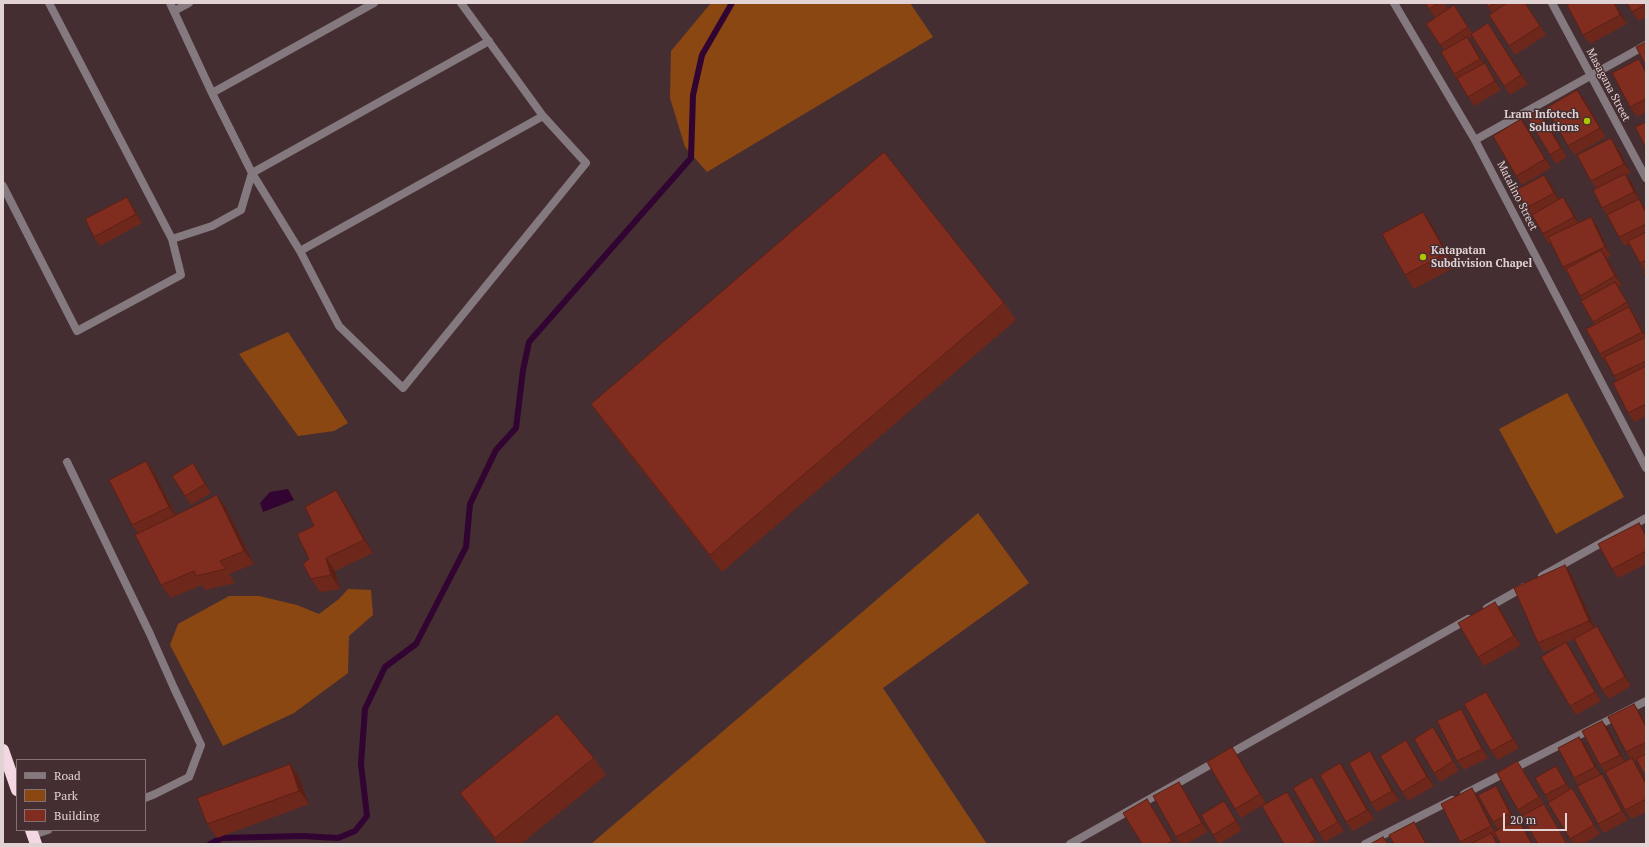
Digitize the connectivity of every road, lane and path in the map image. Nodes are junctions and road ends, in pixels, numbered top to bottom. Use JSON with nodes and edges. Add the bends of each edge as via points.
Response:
{"nodes":[{"id":1,"x":49,"y":3,"type":"edge"},
{"id":2,"x":170,"y":3,"type":"edge"},
{"id":3,"x":189,"y":3,"type":"edge"},
{"id":4,"x":374,"y":3,"type":"edge"},
{"id":5,"x":461,"y":3,"type":"edge"},
{"id":6,"x":1394,"y":3,"type":"edge"},
{"id":7,"x":1552,"y":3,"type":"edge"},
{"id":8,"x":174,"y":11,"type":"junction"},
{"id":9,"x":489,"y":41,"type":"junction"},
{"id":10,"x":1646,"y":45,"type":"edge"},
{"id":11,"x":1590,"y":76,"type":"junction"},
{"id":12,"x":212,"y":93,"type":"junction"},
{"id":13,"x":542,"y":116,"type":"junction"},
{"id":14,"x":1476,"y":140,"type":"junction"},
{"id":15,"x":252,"y":173,"type":"junction"},
{"id":16,"x":1646,"y":178,"type":"edge"},
{"id":17,"x":3,"y":186,"type":"edge"},
{"id":18,"x":172,"y":239,"type":"junction"},
{"id":19,"x":300,"y":251,"type":"junction"},
{"id":20,"x":67,"y":462,"type":"dead end"},
{"id":21,"x":1646,"y":468,"type":"edge"},
{"id":22,"x":1646,"y":518,"type":"edge"},
{"id":23,"x":1646,"y":701,"type":"edge"},
{"id":24,"x":3,"y":750,"type":"edge"},
{"id":25,"x":16,"y":787,"type":"edge"},
{"id":26,"x":146,"y":798,"type":"edge"},
{"id":27,"x":46,"y":831,"type":"edge"},
{"id":28,"x":33,"y":836,"type":"edge"},
{"id":29,"x":1070,"y":844,"type":"edge"},
{"id":30,"x":1365,"y":844,"type":"edge"}],
"edges":[{"from":1,"to":18,"type":"street"},
{"from":2,"to":8,"type":"street"},
{"from":3,"to":8,"type":"street"},
{"from":4,"to":12,"type":"street"},
{"from":5,"to":9,"type":"street"},
{"from":6,"to":14,"type":"street","name":"Matalino Street"},
{"from":7,"to":11,"type":"street","name":"Masagana Street"},
{"from":8,"to":12,"type":"street"},
{"from":9,"to":13,"type":"street"},
{"from":9,"to":15,"type":"street"},
{"from":10,"to":11,"type":"street"},
{"from":11,"to":14,"type":"street"},
{"from":11,"to":16,"type":"street","name":"Masagana Street"},
{"from":12,"to":15,"type":"street"},
{"from":13,"to":19,"type":"street"},
{"from":13,"to":19,"type":"street","via":[[586,163],[403,388],[339,326]]},
{"from":14,"to":21,"type":"street","name":"Matalino Street"},
{"from":15,"to":18,"type":"street","via":[[240,210],[212,226]]},
{"from":15,"to":19,"type":"street"},
{"from":17,"to":18,"type":"street","via":[[77,331],[182,275]]},
{"from":20,"to":26,"type":"street","via":[[202,745],[189,777]]},
{"from":22,"to":29,"type":"street"},
{"from":23,"to":30,"type":"street"},
{"from":24,"to":25,"type":"highway"},
{"from":27,"to":28,"type":"street"}]}
